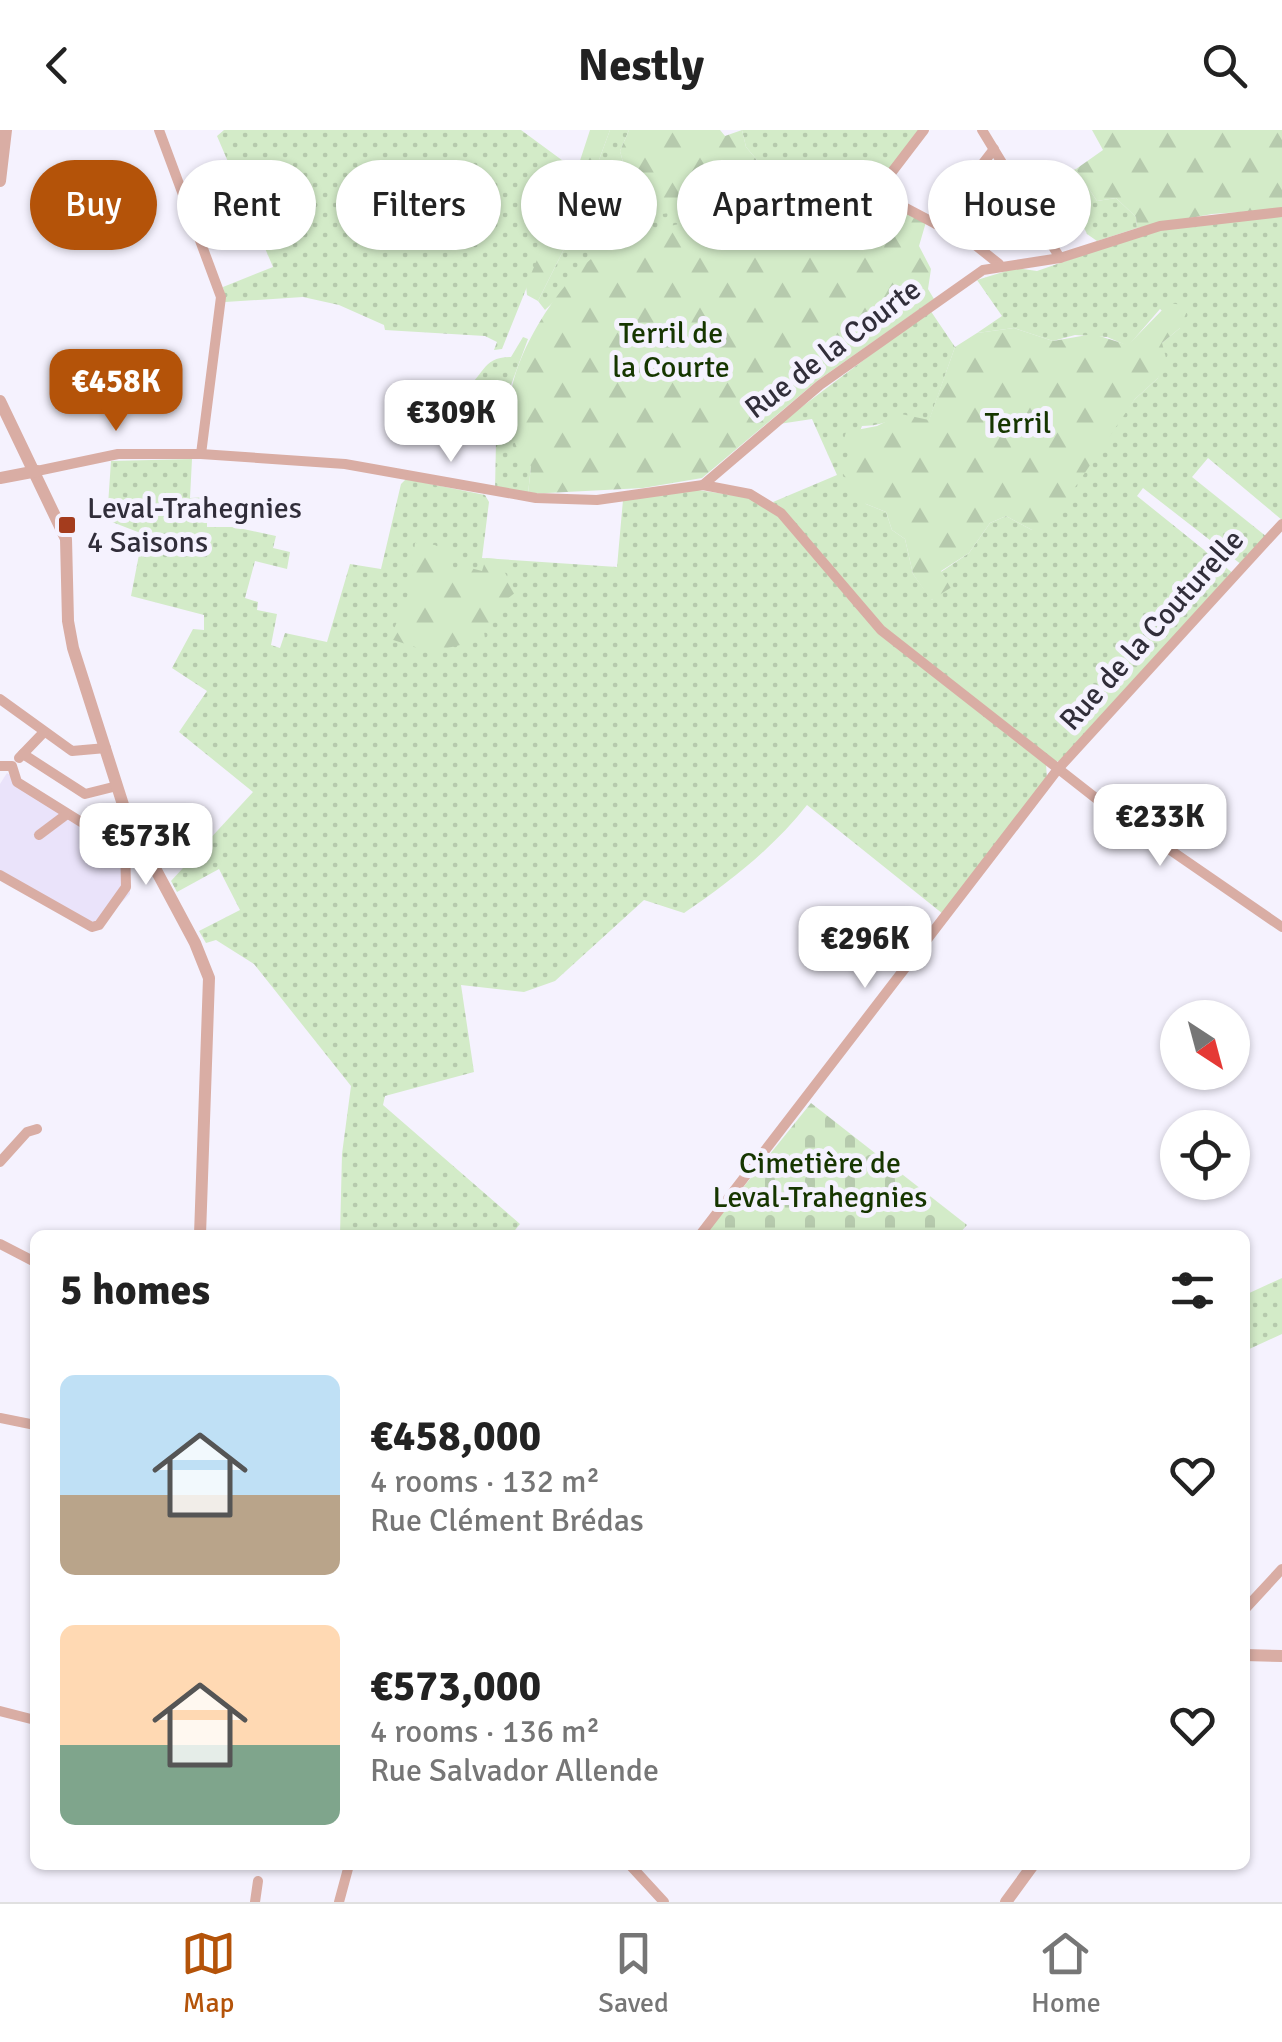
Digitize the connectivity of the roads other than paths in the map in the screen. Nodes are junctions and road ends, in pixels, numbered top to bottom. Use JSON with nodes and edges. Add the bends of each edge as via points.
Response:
{"nodes":[{"id":1,"x":6,"y":130,"type":"edge"},
{"id":2,"x":159,"y":130,"type":"edge"},
{"id":3,"x":924,"y":130,"type":"edge"},
{"id":4,"x":982,"y":130,"type":"edge"},
{"id":5,"x":994,"y":149,"type":"junction"},
{"id":6,"x":985,"y":160,"type":"edge"},
{"id":7,"x":1001,"y":160,"type":"edge"},
{"id":8,"x":0,"y":180,"type":"edge"},
{"id":9,"x":1282,"y":212,"type":"edge"},
{"id":10,"x":928,"y":219,"type":"edge"},
{"id":11,"x":982,"y":250,"type":"edge"},
{"id":12,"x":1055,"y":250,"type":"edge"},
{"id":13,"x":1060,"y":258,"type":"junction"},
{"id":14,"x":999,"y":264,"type":"junction"},
{"id":15,"x":0,"y":401,"type":"edge"},
{"id":16,"x":201,"y":454,"type":"junction"},
{"id":17,"x":37,"y":470,"type":"junction"},
{"id":18,"x":0,"y":478,"type":"edge"},
{"id":19,"x":704,"y":486,"type":"junction"},
{"id":20,"x":1282,"y":524,"type":"edge"},
{"id":21,"x":0,"y":699,"type":"edge"},
{"id":22,"x":44,"y":732,"type":"junction"},
{"id":23,"x":106,"y":748,"type":"junction"},
{"id":24,"x":23,"y":754,"type":"junction"},
{"id":25,"x":6,"y":766,"type":"edge"},
{"id":26,"x":1058,"y":769,"type":"junction"},
{"id":27,"x":118,"y":786,"type":"junction"},
{"id":28,"x":67,"y":814,"type":"junction"},
{"id":29,"x":129,"y":831,"type":"junction"},
{"id":30,"x":39,"y":835,"type":"dead end"},
{"id":31,"x":0,"y":875,"type":"edge"},
{"id":32,"x":1282,"y":927,"type":"edge"},
{"id":33,"x":36,"y":1130,"type":"dead end"},
{"id":34,"x":0,"y":1162,"type":"edge"},
{"id":35,"x":200,"y":1230,"type":"edge"},
{"id":36,"x":704,"y":1230,"type":"edge"},
{"id":37,"x":0,"y":1244,"type":"edge"},
{"id":38,"x":30,"y":1259,"type":"edge"},
{"id":39,"x":0,"y":1418,"type":"edge"},
{"id":40,"x":30,"y":1424,"type":"edge"},
{"id":41,"x":1282,"y":1568,"type":"edge"},
{"id":42,"x":1250,"y":1603,"type":"edge"},
{"id":43,"x":1250,"y":1654,"type":"edge"},
{"id":44,"x":1282,"y":1656,"type":"edge"},
{"id":45,"x":0,"y":1710,"type":"edge"},
{"id":46,"x":30,"y":1719,"type":"edge"},
{"id":47,"x":348,"y":1870,"type":"edge"},
{"id":48,"x":635,"y":1870,"type":"edge"},
{"id":49,"x":1029,"y":1870,"type":"edge"},
{"id":50,"x":258,"y":1880,"type":"dead end"},
{"id":51,"x":255,"y":1902,"type":"edge"},
{"id":52,"x":340,"y":1902,"type":"edge"},
{"id":53,"x":664,"y":1902,"type":"edge"},
{"id":54,"x":1006,"y":1902,"type":"edge"}],
"edges":[{"from":1,"to":8,"type":"street"},
{"from":2,"to":16,"type":"street","via":[[221,297]]},
{"from":3,"to":10,"type":"street","via":[[880,192]]},
{"from":4,"to":5,"type":"street"},
{"from":5,"to":6,"type":"street"},
{"from":5,"to":7,"type":"street"},
{"from":9,"to":13,"type":"street","name":"Rue de la Courte","via":[[1160,226]]},
{"from":11,"to":14,"type":"street"},
{"from":12,"to":13,"type":"street"},
{"from":13,"to":14,"type":"street","name":"Rue de la Courte"},
{"from":14,"to":19,"type":"street","name":"Rue de la Courte","via":[[966,280],[820,385]]},
{"from":15,"to":17,"type":"street"},
{"from":16,"to":17,"type":"street","via":[[118,454]]},
{"from":16,"to":19,"type":"street","via":[[345,464],[536,498],[597,500]]},
{"from":17,"to":18,"type":"street"},
{"from":17,"to":23,"type":"street","via":[[66,539],[68,621]]},
{"from":19,"to":26,"type":"street","via":[[764,500],[881,630]]},
{"from":20,"to":26,"type":"street","name":"Rue de la Couturelle"},
{"from":21,"to":22,"type":"street"},
{"from":22,"to":23,"type":"street","via":[[81,753]]},
{"from":22,"to":24,"type":"street"},
{"from":23,"to":27,"type":"street"},
{"from":24,"to":25,"type":"street"},
{"from":24,"to":27,"type":"street","via":[[85,794]]},
{"from":25,"to":28,"type":"street","via":[[16,782]]},
{"from":26,"to":32,"type":"street"},
{"from":26,"to":36,"type":"street","name":"Rue de la Couturelle"},
{"from":27,"to":29,"type":"street"},
{"from":28,"to":29,"type":"street","via":[[110,840]]},
{"from":28,"to":30,"type":"street"},
{"from":29,"to":31,"type":"street","via":[[126,886],[99,925]]},
{"from":29,"to":35,"type":"street","via":[[209,978]]},
{"from":33,"to":34,"type":"street"},
{"from":37,"to":38,"type":"street"},
{"from":39,"to":40,"type":"street"},
{"from":41,"to":42,"type":"street"},
{"from":43,"to":44,"type":"street"},
{"from":45,"to":46,"type":"street"},
{"from":47,"to":52,"type":"street"},
{"from":48,"to":53,"type":"street"},
{"from":49,"to":54,"type":"street"},
{"from":50,"to":51,"type":"street"}]}
